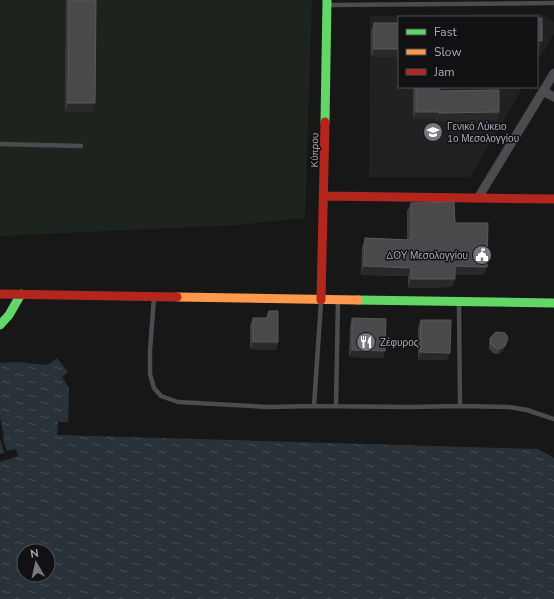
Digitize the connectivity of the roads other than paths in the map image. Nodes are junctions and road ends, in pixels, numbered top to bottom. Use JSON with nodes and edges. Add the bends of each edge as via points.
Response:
{"nodes":[{"id":1,"x":327,"y":3,"type":"edge"},
{"id":2,"x":554,"y":3,"type":"edge"},
{"id":3,"x":554,"y":73,"type":"edge"},
{"id":4,"x":543,"y":91,"type":"junction"},
{"id":5,"x":554,"y":97,"type":"edge"},
{"id":6,"x":0,"y":144,"type":"edge"},
{"id":7,"x":81,"y":146,"type":"dead end"},
{"id":8,"x":324,"y":196,"type":"junction"},
{"id":9,"x":478,"y":198,"type":"junction"},
{"id":10,"x":554,"y":199,"type":"edge"},
{"id":11,"x":0,"y":294,"type":"edge"},
{"id":12,"x":21,"y":294,"type":"junction"},
{"id":13,"x":154,"y":297,"type":"junction"},
{"id":14,"x":321,"y":300,"type":"junction"},
{"id":15,"x":338,"y":300,"type":"junction"},
{"id":16,"x":459,"y":301,"type":"junction"},
{"id":17,"x":554,"y":303,"type":"edge"},
{"id":18,"x":0,"y":325,"type":"edge"},
{"id":19,"x":314,"y":406,"type":"junction"},
{"id":20,"x":336,"y":406,"type":"junction"},
{"id":21,"x":460,"y":406,"type":"junction"},
{"id":22,"x":554,"y":419,"type":"edge"}],
"edges":[{"from":1,"to":2,"type":"lane"},
{"from":1,"to":8,"type":"street","name":"Κύπρου"},
{"from":3,"to":4,"type":"street"},
{"from":4,"to":5,"type":"street"},
{"from":4,"to":9,"type":"street"},
{"from":6,"to":7,"type":"lane"},
{"from":8,"to":9,"type":"street"},
{"from":8,"to":14,"type":"street","name":"Κύπρου"},
{"from":9,"to":10,"type":"street"},
{"from":11,"to":12,"type":"street"},
{"from":12,"to":13,"type":"street"},
{"from":12,"to":18,"type":"street"},
{"from":13,"to":14,"type":"street"},
{"from":13,"to":19,"type":"lane","via":[[150,374],[154,388],[161,396],[178,402],[269,407]]},
{"from":14,"to":15,"type":"street"},
{"from":14,"to":19,"type":"lane"},
{"from":15,"to":16,"type":"street"},
{"from":15,"to":20,"type":"lane"},
{"from":16,"to":17,"type":"street"},
{"from":16,"to":21,"type":"lane"},
{"from":19,"to":20,"type":"lane"},
{"from":20,"to":21,"type":"lane"},
{"from":21,"to":22,"type":"lane","via":[[509,407]]}]}
